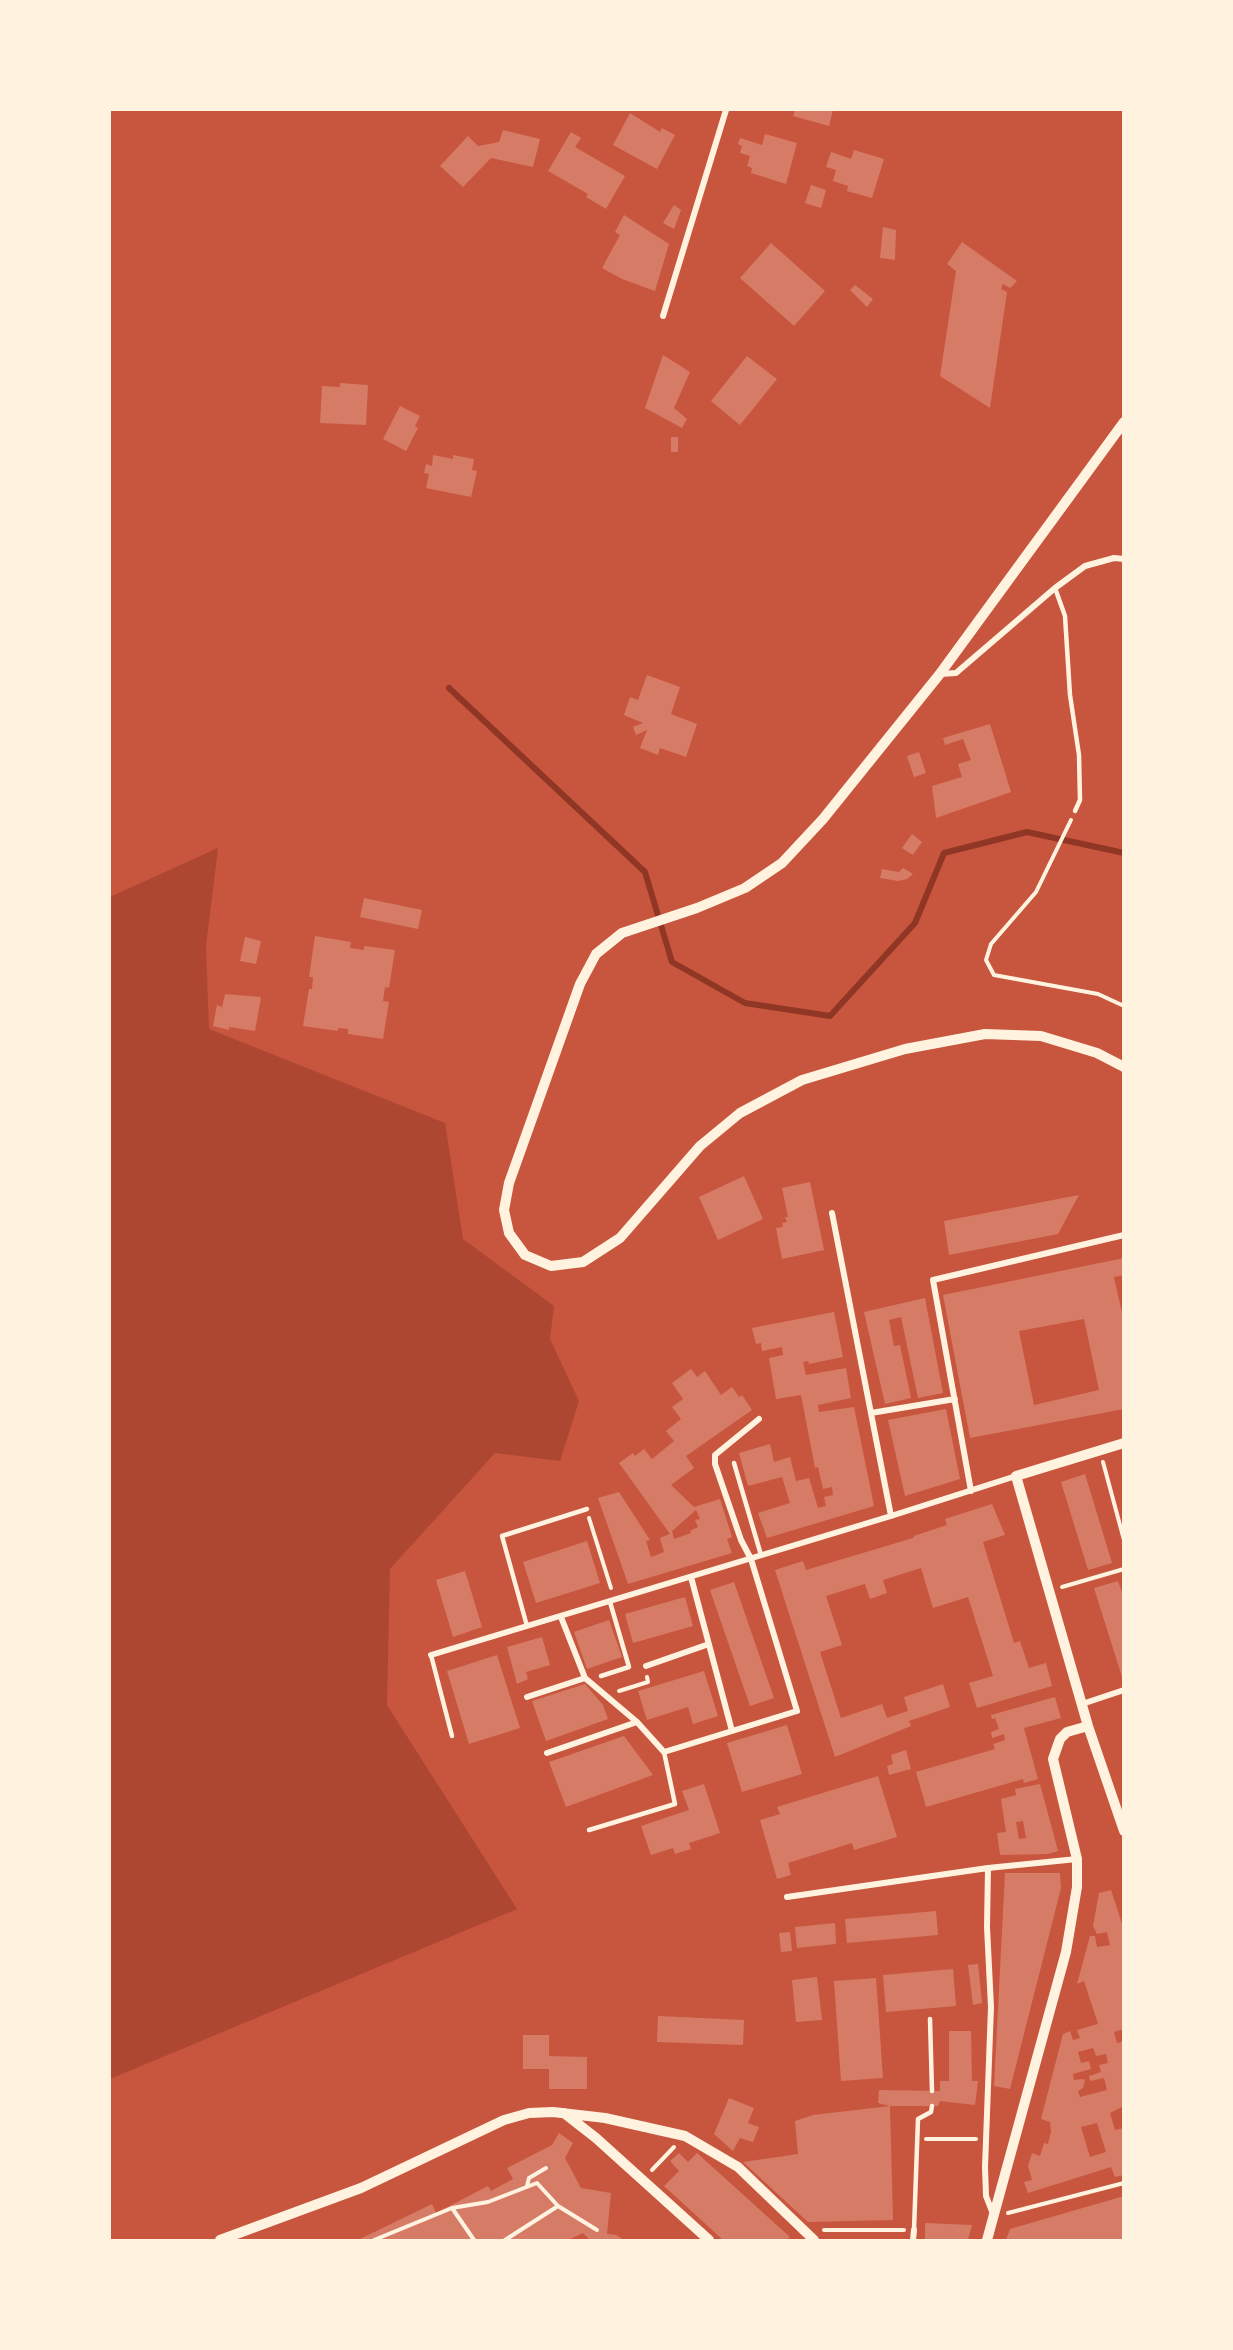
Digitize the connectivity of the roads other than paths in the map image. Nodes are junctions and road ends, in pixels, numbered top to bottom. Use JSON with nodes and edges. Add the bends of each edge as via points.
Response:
{"nodes":[{"id":1,"x":726,"y":110,"type":"edge"},
{"id":2,"x":663,"y":316,"type":"dead end"},
{"id":3,"x":1124,"y":422,"type":"edge"},
{"id":4,"x":1124,"y":559,"type":"edge"},
{"id":5,"x":1055,"y":588,"type":"junction"},
{"id":6,"x":939,"y":675,"type":"junction"},
{"id":7,"x":1076,"y":811,"type":"road end"},
{"id":8,"x":1124,"y":1067,"type":"edge"},
{"id":9,"x":832,"y":1213,"type":"dead end"},
{"id":10,"x":1124,"y":1235,"type":"edge"},
{"id":11,"x":955,"y":1399,"type":"junction"},
{"id":12,"x":871,"y":1413,"type":"junction"},
{"id":13,"x":759,"y":1419,"type":"dead end"},
{"id":14,"x":1124,"y":1443,"type":"edge"},
{"id":15,"x":734,"y":1463,"type":"dead end"},
{"id":16,"x":1016,"y":1476,"type":"junction"},
{"id":17,"x":971,"y":1491,"type":"junction"},
{"id":18,"x":587,"y":1509,"type":"road end"},
{"id":19,"x":891,"y":1516,"type":"junction"},
{"id":20,"x":761,"y":1556,"type":"junction"},
{"id":21,"x":751,"y":1559,"type":"junction"},
{"id":22,"x":691,"y":1576,"type":"junction"},
{"id":23,"x":610,"y":1602,"type":"junction"},
{"id":24,"x":561,"y":1617,"type":"junction"},
{"id":25,"x":527,"y":1626,"type":"junction"},
{"id":26,"x":709,"y":1644,"type":"junction"},
{"id":27,"x":431,"y":1655,"type":"joint"},
{"id":28,"x":646,"y":1666,"type":"road end"},
{"id":29,"x":602,"y":1676,"type":"dead end"},
{"id":30,"x":585,"y":1678,"type":"junction"},
{"id":31,"x":1124,"y":1690,"type":"edge"},
{"id":32,"x":527,"y":1697,"type":"dead end"},
{"id":33,"x":1082,"y":1704,"type":"junction"},
{"id":34,"x":637,"y":1722,"type":"junction"},
{"id":35,"x":1088,"y":1725,"type":"junction"},
{"id":36,"x":732,"y":1731,"type":"junction"},
{"id":37,"x":452,"y":1736,"type":"dead end"},
{"id":38,"x":664,"y":1752,"type":"junction"},
{"id":39,"x":547,"y":1753,"type":"dead end"},
{"id":40,"x":589,"y":1830,"type":"dead end"},
{"id":41,"x":1124,"y":1831,"type":"edge"},
{"id":42,"x":1077,"y":1859,"type":"junction"},
{"id":43,"x":988,"y":1868,"type":"junction"},
{"id":44,"x":787,"y":1898,"type":"dead end"},
{"id":45,"x":930,"y":2019,"type":"dead end"},
{"id":46,"x":932,"y":2091,"type":"dead end"},
{"id":47,"x":932,"y":2106,"type":"dead end"},
{"id":48,"x":564,"y":2113,"type":"junction"},
{"id":49,"x":994,"y":2217,"type":"junction"},
{"id":50,"x":914,"y":2230,"type":"joint"},
{"id":51,"x":811,"y":2237,"type":"edge"},
{"id":52,"x":220,"y":2241,"type":"edge"},
{"id":53,"x":709,"y":2241,"type":"edge"},
{"id":54,"x":914,"y":2241,"type":"edge"},
{"id":55,"x":987,"y":2241,"type":"edge"}],
"edges":[{"from":1,"to":2,"type":"street"},
{"from":3,"to":6,"type":"street"},
{"from":4,"to":5,"type":"street","via":[[1085,566]]},
{"from":5,"to":6,"type":"street","via":[[956,673]]},
{"from":5,"to":7,"type":"lane","via":[[1065,616],[1079,755],[1080,800]]},
{"from":6,"to":8,"type":"street","via":[[823,819],[782,863],[745,888],[622,933],[596,954],[580,984],[509,1183],[504,1210],[509,1233],[525,1255],[551,1266],[583,1262],[620,1238],[699,1146],[740,1113],[802,1080],[905,1049],[985,1034],[1041,1036],[1097,1053]]},
{"from":9,"to":12,"type":"street"},
{"from":10,"to":11,"type":"street","via":[[933,1280]]},
{"from":11,"to":12,"type":"street"},
{"from":11,"to":17,"type":"street"},
{"from":12,"to":19,"type":"street"},
{"from":13,"to":21,"type":"street","via":[[716,1455],[715,1464]]},
{"from":14,"to":16,"type":"street"},
{"from":15,"to":20,"type":"lane"},
{"from":16,"to":17,"type":"street"},
{"from":16,"to":33,"type":"street"},
{"from":17,"to":19,"type":"street"},
{"from":18,"to":25,"type":"lane","via":[[502,1536]]},
{"from":19,"to":20,"type":"street"},
{"from":20,"to":21,"type":"street"},
{"from":21,"to":22,"type":"street"},
{"from":21,"to":36,"type":"street","via":[[797,1711]]},
{"from":22,"to":23,"type":"street"},
{"from":22,"to":26,"type":"street"},
{"from":23,"to":24,"type":"street"},
{"from":23,"to":29,"type":"lane","via":[[629,1667]]},
{"from":24,"to":25,"type":"street"},
{"from":24,"to":30,"type":"street"},
{"from":25,"to":27,"type":"street"},
{"from":26,"to":28,"type":"street"},
{"from":26,"to":36,"type":"street"},
{"from":27,"to":37,"type":"lane"},
{"from":30,"to":32,"type":"street"},
{"from":30,"to":34,"type":"street"},
{"from":31,"to":33,"type":"street"},
{"from":33,"to":35,"type":"street"},
{"from":34,"to":38,"type":"street"},
{"from":34,"to":39,"type":"street"},
{"from":35,"to":41,"type":"street"},
{"from":35,"to":42,"type":"street","via":[[1059,1739],[1053,1759]]},
{"from":36,"to":38,"type":"street"},
{"from":38,"to":40,"type":"lane","via":[[675,1804]]},
{"from":42,"to":43,"type":"street"},
{"from":42,"to":49,"type":"street","via":[[1077,1887],[1066,1952]]},
{"from":43,"to":44,"type":"street"},
{"from":43,"to":49,"type":"street","via":[[991,2007],[986,2196]]},
{"from":45,"to":46,"type":"lane"},
{"from":47,"to":50,"type":"lane","via":[[931,2112],[918,2119]]},
{"from":48,"to":51,"type":"street","via":[[685,2136],[738,2167]]},
{"from":48,"to":52,"type":"street","via":[[529,2113],[504,2120],[361,2188]]},
{"from":48,"to":53,"type":"street"},
{"from":49,"to":55,"type":"street"},
{"from":50,"to":54,"type":"street"}]}
